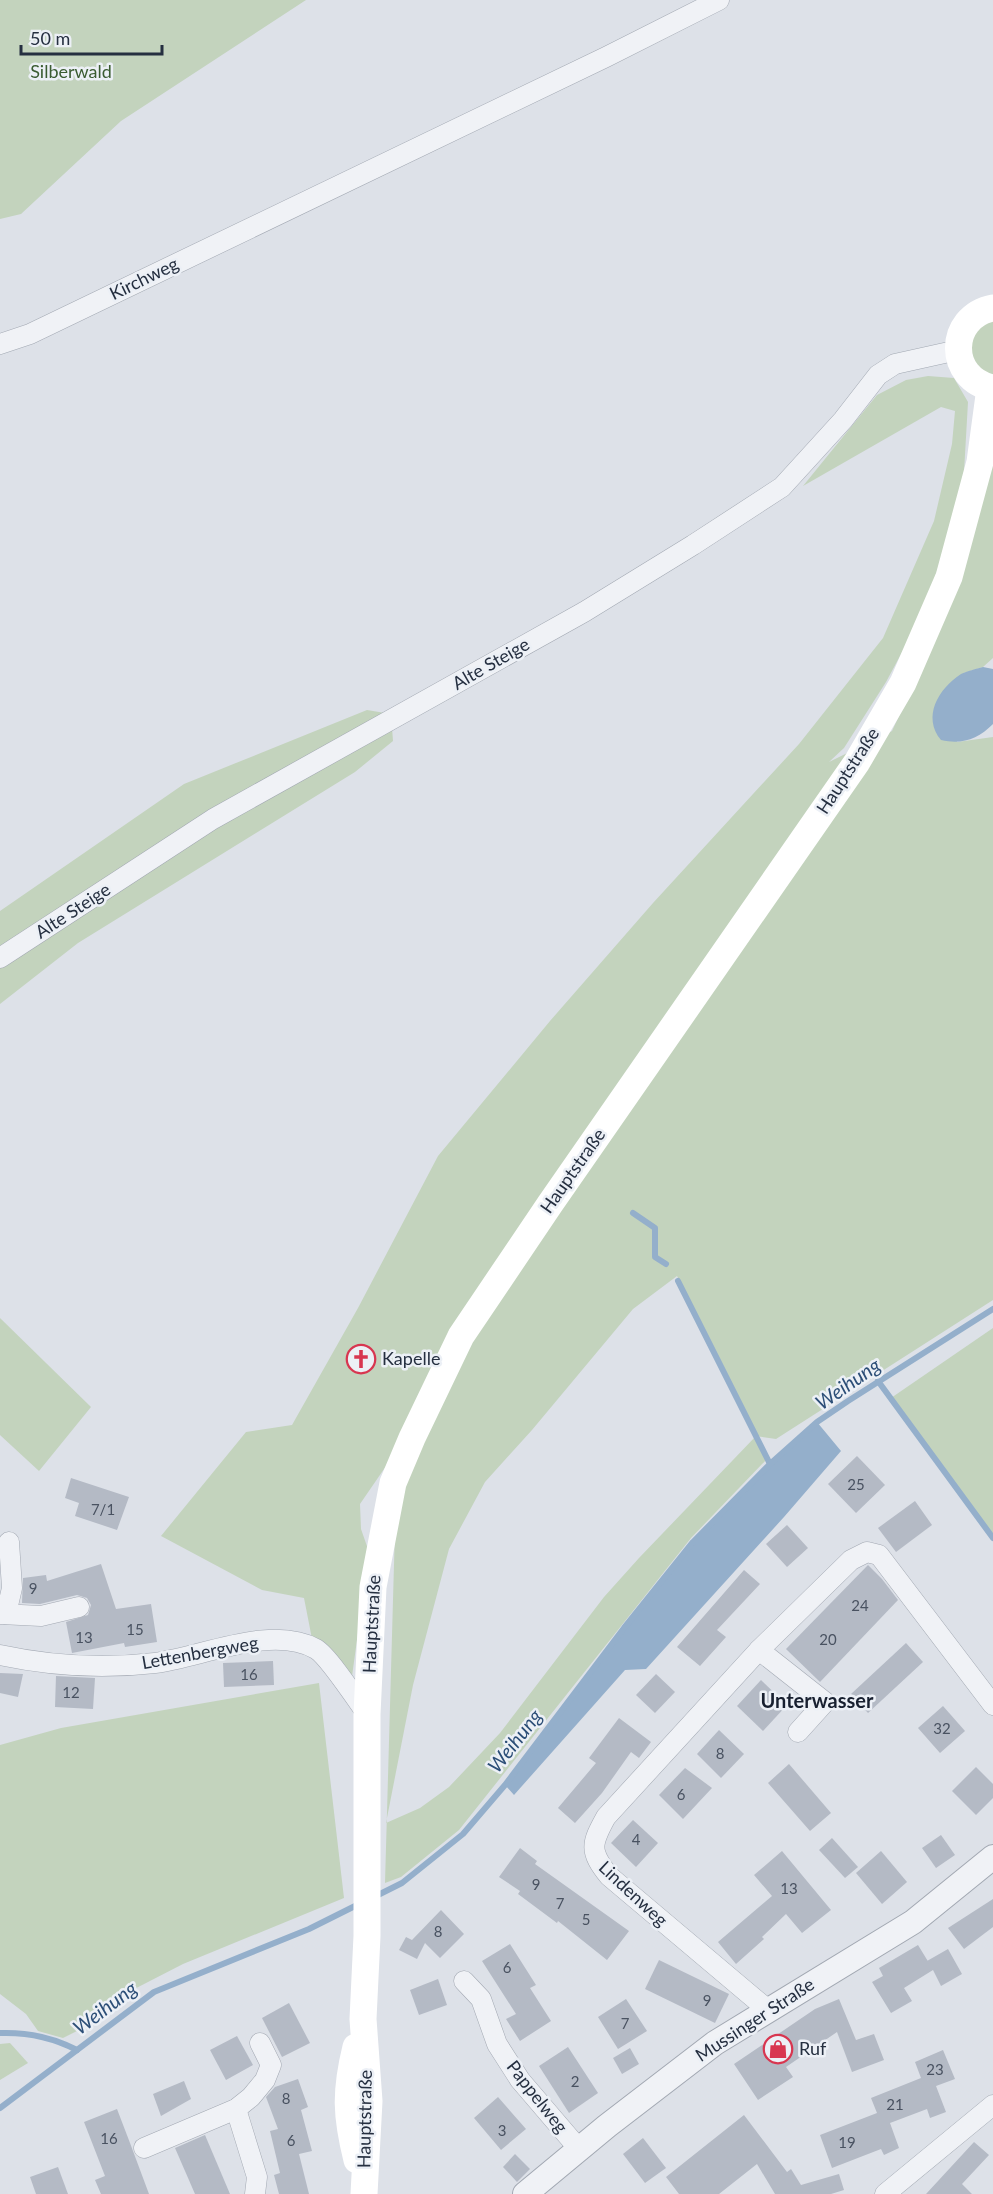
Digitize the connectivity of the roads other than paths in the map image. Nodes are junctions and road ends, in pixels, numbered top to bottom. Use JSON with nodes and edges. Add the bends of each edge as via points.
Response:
{"nodes":[{"id":1,"x":719,"y":0,"type":"edge"},
{"id":2,"x":993,"y":308,"type":"edge"},
{"id":3,"x":0,"y":344,"type":"edge"},
{"id":4,"x":958,"y":350,"type":"junction"},
{"id":5,"x":992,"y":388,"type":"edge"},
{"id":6,"x":0,"y":958,"type":"edge"},
{"id":7,"x":9,"y":1542,"type":"dead end"},
{"id":8,"x":79,"y":1607,"type":"dead end"},
{"id":9,"x":3,"y":1614,"type":"edge"},
{"id":10,"x":759,"y":1650,"type":"junction"},
{"id":11,"x":0,"y":1655,"type":"edge"},
{"id":12,"x":993,"y":1705,"type":"edge"},
{"id":13,"x":367,"y":1714,"type":"junction"},
{"id":14,"x":798,"y":1732,"type":"dead end"},
{"id":15,"x":993,"y":1857,"type":"edge"},
{"id":16,"x":464,"y":1981,"type":"dead end"},
{"id":17,"x":768,"y":2010,"type":"junction"},
{"id":18,"x":260,"y":2043,"type":"dead end"},
{"id":19,"x":993,"y":2105,"type":"edge"},
{"id":20,"x":236,"y":2109,"type":"junction"},
{"id":21,"x":144,"y":2148,"type":"dead end"},
{"id":22,"x":579,"y":2149,"type":"junction"},
{"id":23,"x":364,"y":2189,"type":"edge"},
{"id":24,"x":891,"y":2192,"type":"edge"},
{"id":25,"x":255,"y":2194,"type":"edge"},
{"id":26,"x":525,"y":2194,"type":"edge"}],
"edges":[{"from":1,"to":3,"type":"street","name":"Kirchweg","via":[[30,334]]},
{"from":2,"to":4,"type":"main road","via":[[967,323]]},
{"from":4,"to":5,"type":"main road","via":[[968,375]]},
{"from":4,"to":6,"type":"street","name":"Alte Steige","via":[[895,364],[878,375],[782,488],[693,545],[599,603],[213,819]]},
{"from":5,"to":13,"type":"main road","name":"Hauptstraße","via":[[980,462],[952,568],[903,682],[857,762],[461,1336],[412,1438],[393,1483],[375,1567]]},
{"from":7,"to":9,"type":"street","via":[[12,1588]]},
{"from":8,"to":9,"type":"street","via":[[41,1616]]},
{"from":10,"to":12,"type":"street","name":"Lindenweg","via":[[851,1560],[867,1552],[879,1555]]},
{"from":10,"to":14,"type":"street","via":[[825,1702]]},
{"from":10,"to":17,"type":"street","name":"Lindenweg","via":[[606,1817],[595,1838],[595,1858],[609,1876]]},
{"from":11,"to":13,"type":"street","name":"Lettenbergweg","via":[[82,1666],[156,1663],[238,1644],[288,1640],[317,1650]]},
{"from":13,"to":23,"type":"main road","name":"Hauptstraße","via":[[363,2019],[369,2101]]},
{"from":15,"to":17,"type":"street","name":"Mussinger Straße","via":[[913,1922]]},
{"from":16,"to":22,"type":"street","name":"Pappelweg","via":[[482,1999],[497,2044],[520,2080]]},
{"from":17,"to":22,"type":"street","name":"Mussinger Straße","via":[[715,2043]]},
{"from":18,"to":20,"type":"street","via":[[271,2065],[265,2080]]},
{"from":19,"to":24,"type":"street"},
{"from":20,"to":21,"type":"street"},
{"from":20,"to":25,"type":"street","via":[[257,2177]]},
{"from":22,"to":26,"type":"street","name":"Mussinger Straße"}]}
